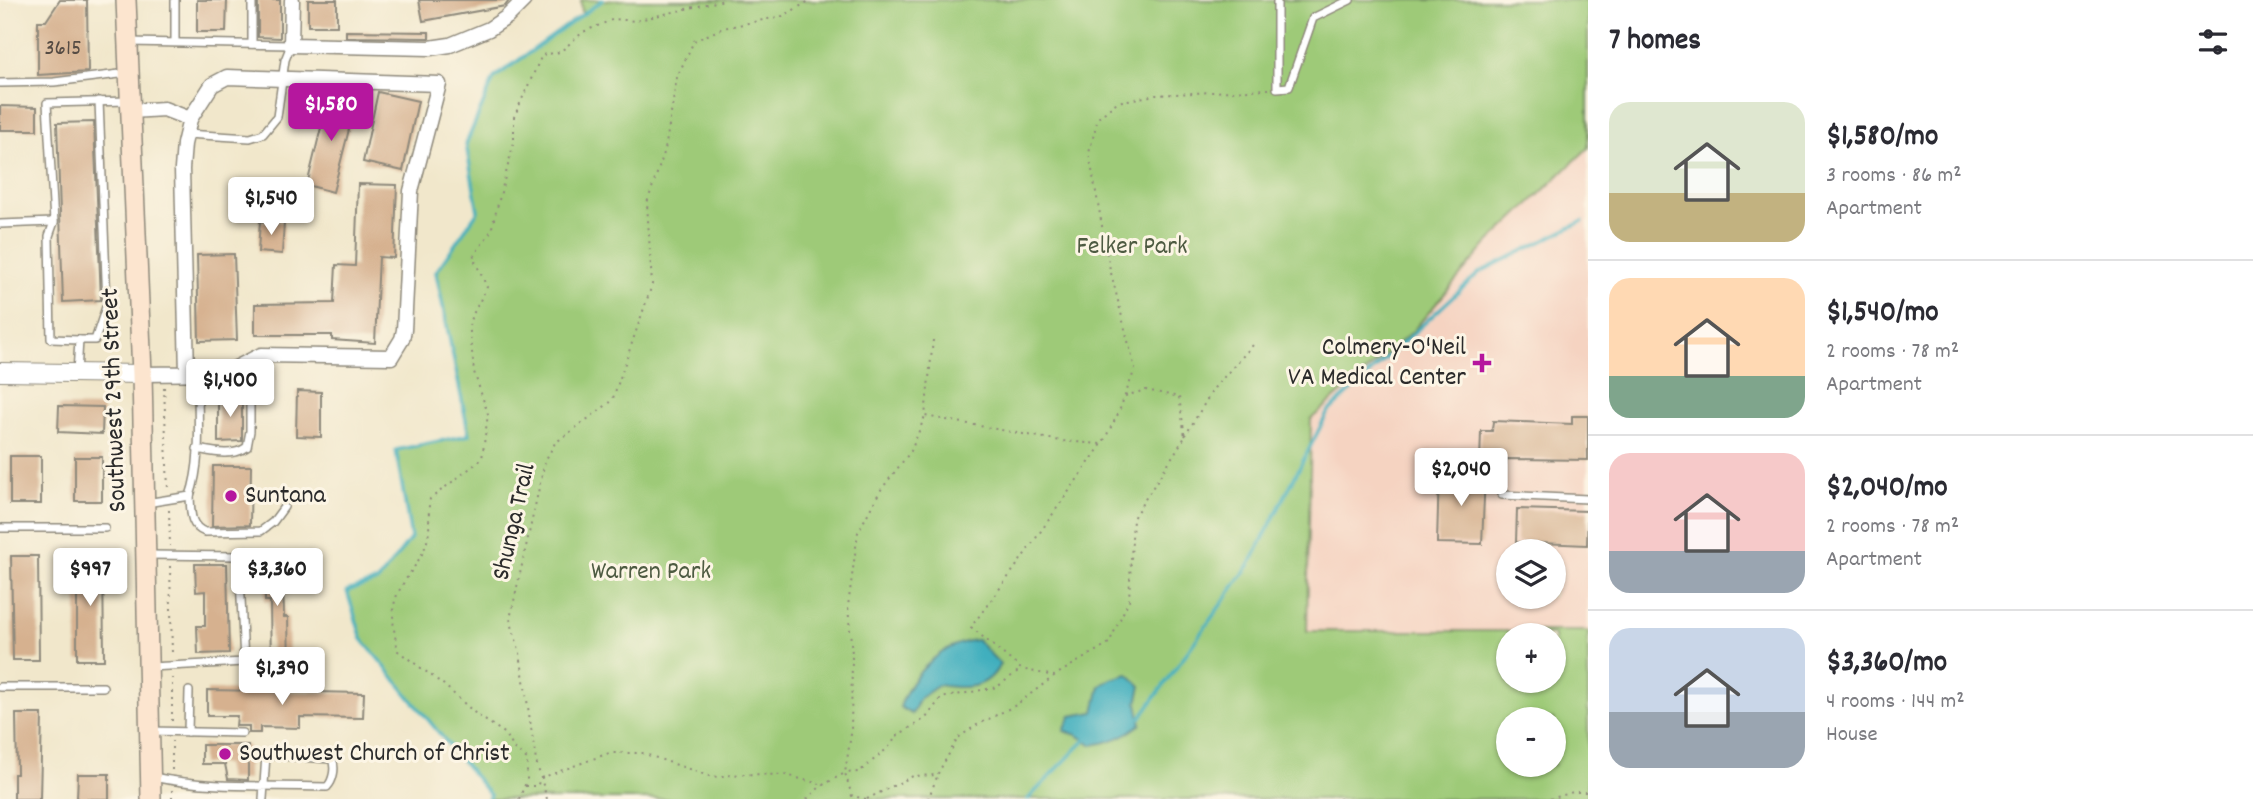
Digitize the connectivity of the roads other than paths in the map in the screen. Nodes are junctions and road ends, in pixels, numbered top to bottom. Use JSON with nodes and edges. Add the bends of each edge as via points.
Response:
{"nodes":[{"id":1,"x":126,"y":0,"type":"edge"},
{"id":2,"x":175,"y":0,"type":"edge"},
{"id":3,"x":252,"y":0,"type":"edge"},
{"id":4,"x":292,"y":0,"type":"edge"},
{"id":5,"x":524,"y":0,"type":"edge"},
{"id":6,"x":1278,"y":0,"type":"edge"},
{"id":7,"x":1350,"y":0,"type":"edge"},
{"id":8,"x":175,"y":41,"type":"junction"},
{"id":9,"x":128,"y":42,"type":"junction"},
{"id":10,"x":252,"y":44,"type":"junction"},
{"id":11,"x":291,"y":45,"type":"junction"},
{"id":12,"x":129,"y":73,"type":"junction"},
{"id":13,"x":284,"y":79,"type":"junction"},
{"id":14,"x":0,"y":83,"type":"edge"},
{"id":15,"x":99,"y":102,"type":"junction"},
{"id":16,"x":130,"y":106,"type":"junction"},
{"id":17,"x":190,"y":119,"type":"junction"},
{"id":18,"x":186,"y":134,"type":"junction"},
{"id":19,"x":54,"y":222,"type":"junction"},
{"id":20,"x":0,"y":224,"type":"edge"},
{"id":21,"x":79,"y":340,"type":"junction"},
{"id":22,"x":235,"y":368,"type":"junction"},
{"id":23,"x":0,"y":372,"type":"edge"},
{"id":24,"x":77,"y":373,"type":"junction"},
{"id":25,"x":193,"y":373,"type":"junction"},
{"id":26,"x":142,"y":374,"type":"junction"},
{"id":27,"x":197,"y":449,"type":"junction"},
{"id":28,"x":1502,"y":495,"type":"dead end"},
{"id":29,"x":190,"y":496,"type":"junction"},
{"id":30,"x":1588,"y":499,"type":"edge"},
{"id":31,"x":145,"y":503,"type":"junction"},
{"id":32,"x":284,"y":507,"type":"dead end"},
{"id":33,"x":0,"y":528,"type":"edge"},
{"id":34,"x":105,"y":528,"type":"dead end"},
{"id":35,"x":146,"y":555,"type":"junction"},
{"id":36,"x":149,"y":667,"type":"junction"},
{"id":37,"x":0,"y":687,"type":"edge"},
{"id":38,"x":103,"y":687,"type":"dead end"},
{"id":39,"x":189,"y":691,"type":"dead end"},
{"id":40,"x":150,"y":730,"type":"junction"},
{"id":41,"x":188,"y":732,"type":"junction"},
{"id":42,"x":242,"y":733,"type":"dead end"},
{"id":43,"x":151,"y":776,"type":"junction"},
{"id":44,"x":264,"y":786,"type":"junction"},
{"id":45,"x":151,"y":799,"type":"edge"},
{"id":46,"x":263,"y":799,"type":"edge"}],
"edges":[{"from":1,"to":9,"type":"main road","name":"Southwest 29th Street"},
{"from":2,"to":8,"type":"lane"},
{"from":3,"to":10,"type":"lane"},
{"from":4,"to":11,"type":"street"},
{"from":5,"to":11,"type":"street","via":[[489,29],[450,45]]},
{"from":6,"to":7,"type":"lane","via":[[1277,88],[1289,87],[1314,18]]},
{"from":8,"to":9,"type":"lane"},
{"from":8,"to":10,"type":"lane"},
{"from":9,"to":12,"type":"main road","name":"Southwest 29th Street"},
{"from":10,"to":11,"type":"lane"},
{"from":11,"to":13,"type":"lane"},
{"from":12,"to":14,"type":"lane"},
{"from":12,"to":16,"type":"main road","name":"Southwest 29th Street"},
{"from":13,"to":17,"type":"street","via":[[219,79]]},
{"from":13,"to":18,"type":"lane","via":[[277,117],[263,134],[250,138]]},
{"from":13,"to":22,"type":"street","via":[[439,85],[411,191],[404,330],[391,357],[261,355]]},
{"from":15,"to":16,"type":"lane"},
{"from":15,"to":19,"type":"lane","via":[[47,103]]},
{"from":15,"to":21,"type":"lane","via":[[107,304],[95,340]]},
{"from":16,"to":17,"type":"street","via":[[164,109]]},
{"from":16,"to":26,"type":"main road","name":"Southwest 29th Street"},
{"from":17,"to":18,"type":"street"},
{"from":18,"to":25,"type":"street","via":[[182,169]]},
{"from":19,"to":20,"type":"lane"},
{"from":19,"to":21,"type":"lane","via":[[50,236],[51,338]]},
{"from":21,"to":24,"type":"lane"},
{"from":22,"to":25,"type":"street","via":[[226,373]]},
{"from":22,"to":27,"type":"lane","via":[[252,384],[247,447],[228,453]]},
{"from":23,"to":24,"type":"street"},
{"from":24,"to":26,"type":"street"},
{"from":25,"to":26,"type":"street"},
{"from":25,"to":27,"type":"lane"},
{"from":26,"to":31,"type":"main road","name":"Southwest 29th Street"},
{"from":27,"to":29,"type":"lane"},
{"from":28,"to":30,"type":"lane"},
{"from":29,"to":31,"type":"lane"},
{"from":29,"to":32,"type":"lane","via":[[193,524],[205,532],[261,531]]},
{"from":31,"to":35,"type":"main road","name":"Southwest 29th Street"},
{"from":33,"to":34,"type":"lane"},
{"from":35,"to":36,"type":"main road","name":"Southwest 29th Street"},
{"from":35,"to":36,"type":"lane","via":[[239,556],[244,662]]},
{"from":36,"to":40,"type":"main road","name":"Southwest 29th Street"},
{"from":37,"to":38,"type":"lane"},
{"from":39,"to":41,"type":"lane"},
{"from":40,"to":41,"type":"lane"},
{"from":40,"to":43,"type":"main road","name":"Southwest 29th Street"},
{"from":41,"to":42,"type":"lane"},
{"from":43,"to":44,"type":"lane","via":[[201,784]]},
{"from":43,"to":45,"type":"main road","name":"Southwest 29th Street"},
{"from":44,"to":44,"type":"lane","via":[[266,755],[329,759],[334,765],[327,787]]},
{"from":44,"to":46,"type":"lane"}]}
